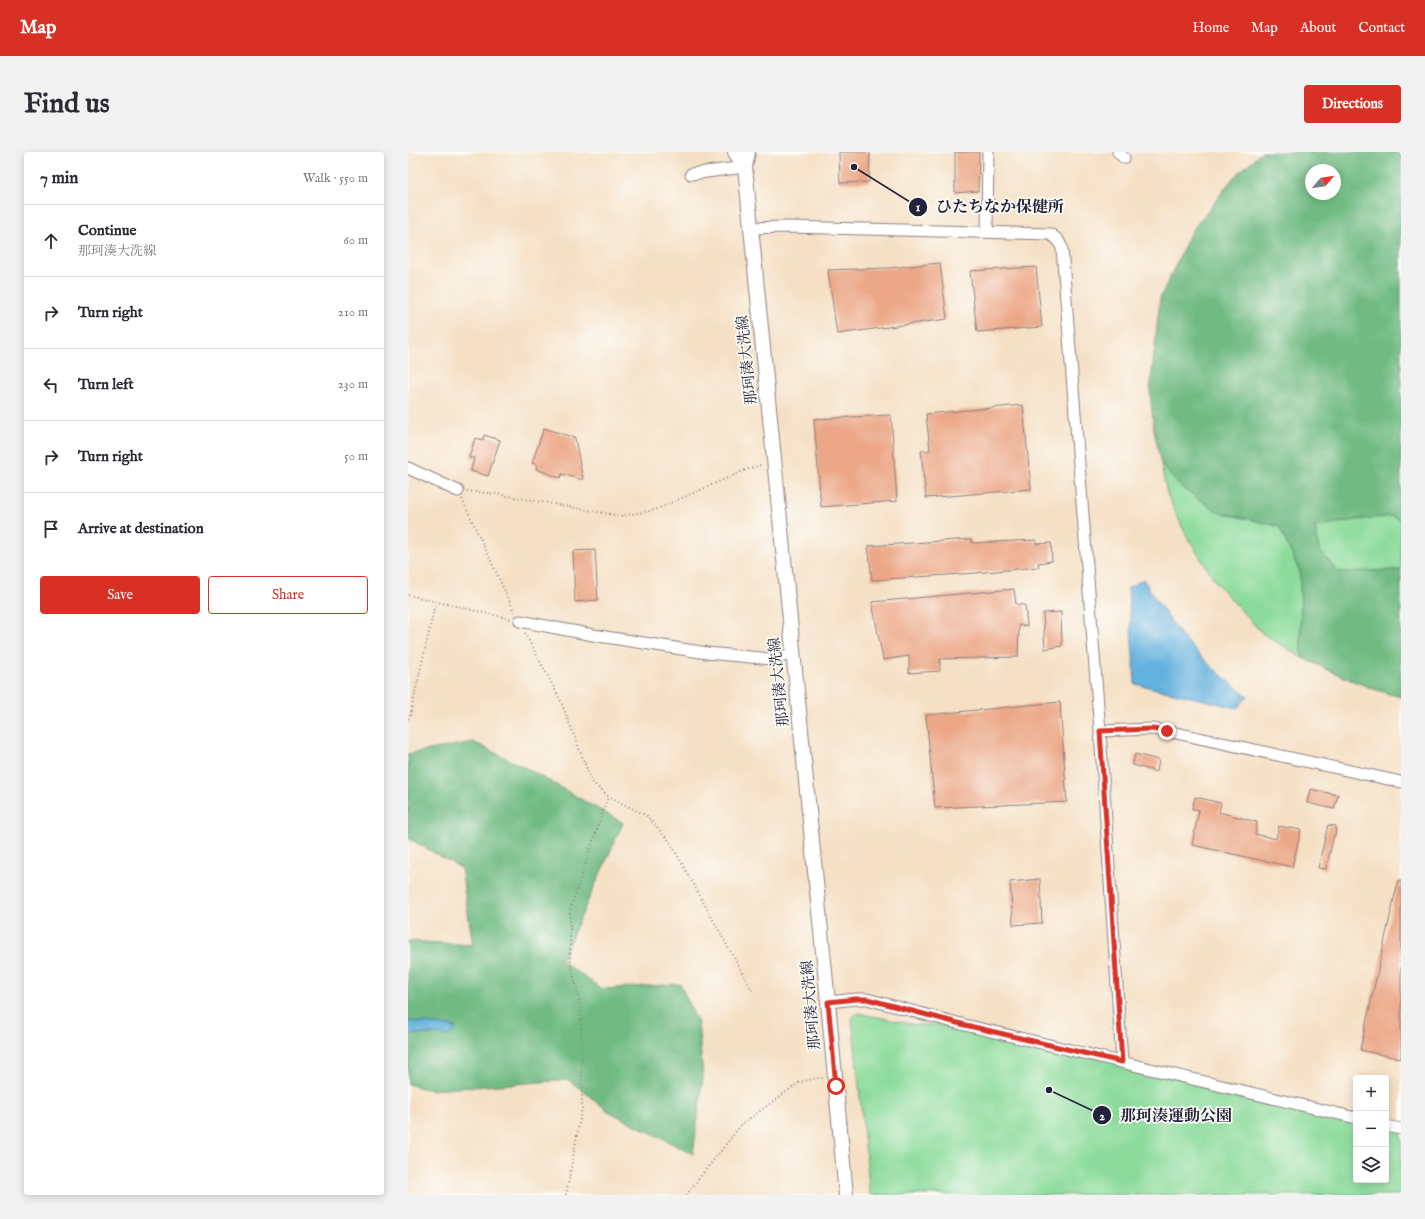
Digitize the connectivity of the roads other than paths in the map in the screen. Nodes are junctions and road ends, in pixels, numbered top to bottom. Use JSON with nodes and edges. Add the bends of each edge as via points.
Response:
{"nodes":[{"id":1,"x":735,"y":152,"type":"edge"},
{"id":2,"x":748,"y":152,"type":"edge"},
{"id":3,"x":988,"y":152,"type":"edge"},
{"id":4,"x":744,"y":167,"type":"junction"},
{"id":5,"x":692,"y":174,"type":"dead end"},
{"id":6,"x":751,"y":228,"type":"junction"},
{"id":7,"x":987,"y":232,"type":"junction"},
{"id":8,"x":408,"y":468,"type":"edge"},
{"id":9,"x":458,"y":491,"type":"road end"},
{"id":10,"x":520,"y":622,"type":"road end"},
{"id":11,"x":793,"y":654,"type":"junction"},
{"id":12,"x":1100,"y":731,"type":"junction"},
{"id":13,"x":1401,"y":782,"type":"edge"},
{"id":14,"x":828,"y":1002,"type":"junction"},
{"id":15,"x":1122,"y":1062,"type":"junction"},
{"id":16,"x":1353,"y":1117,"type":"edge"},
{"id":17,"x":1389,"y":1127,"type":"edge"},
{"id":18,"x":1401,"y":1129,"type":"edge"},
{"id":19,"x":846,"y":1195,"type":"edge"}],
"edges":[{"from":1,"to":4,"type":"main road","name":"那珂湊大洗線"},
{"from":2,"to":4,"type":"main road","name":"那珂湊大洗線"},
{"from":3,"to":7,"type":"street"},
{"from":4,"to":5,"type":"street"},
{"from":4,"to":6,"type":"main road","name":"那珂湊大洗線"},
{"from":6,"to":7,"type":"street"},
{"from":6,"to":11,"type":"main road","name":"那珂湊大洗線"},
{"from":7,"to":12,"type":"street","via":[[1050,234],[1058,240],[1062,248]]},
{"from":8,"to":9,"type":"street"},
{"from":10,"to":11,"type":"street","via":[[707,653],[771,659]]},
{"from":11,"to":14,"type":"main road","name":"那珂湊大洗線"},
{"from":12,"to":13,"type":"street","via":[[1167,731]]},
{"from":12,"to":15,"type":"street"},
{"from":14,"to":15,"type":"street","via":[[867,999]]},
{"from":14,"to":19,"type":"main road","name":"那珂湊大洗線"},
{"from":15,"to":16,"type":"street"},
{"from":17,"to":18,"type":"street"}]}
